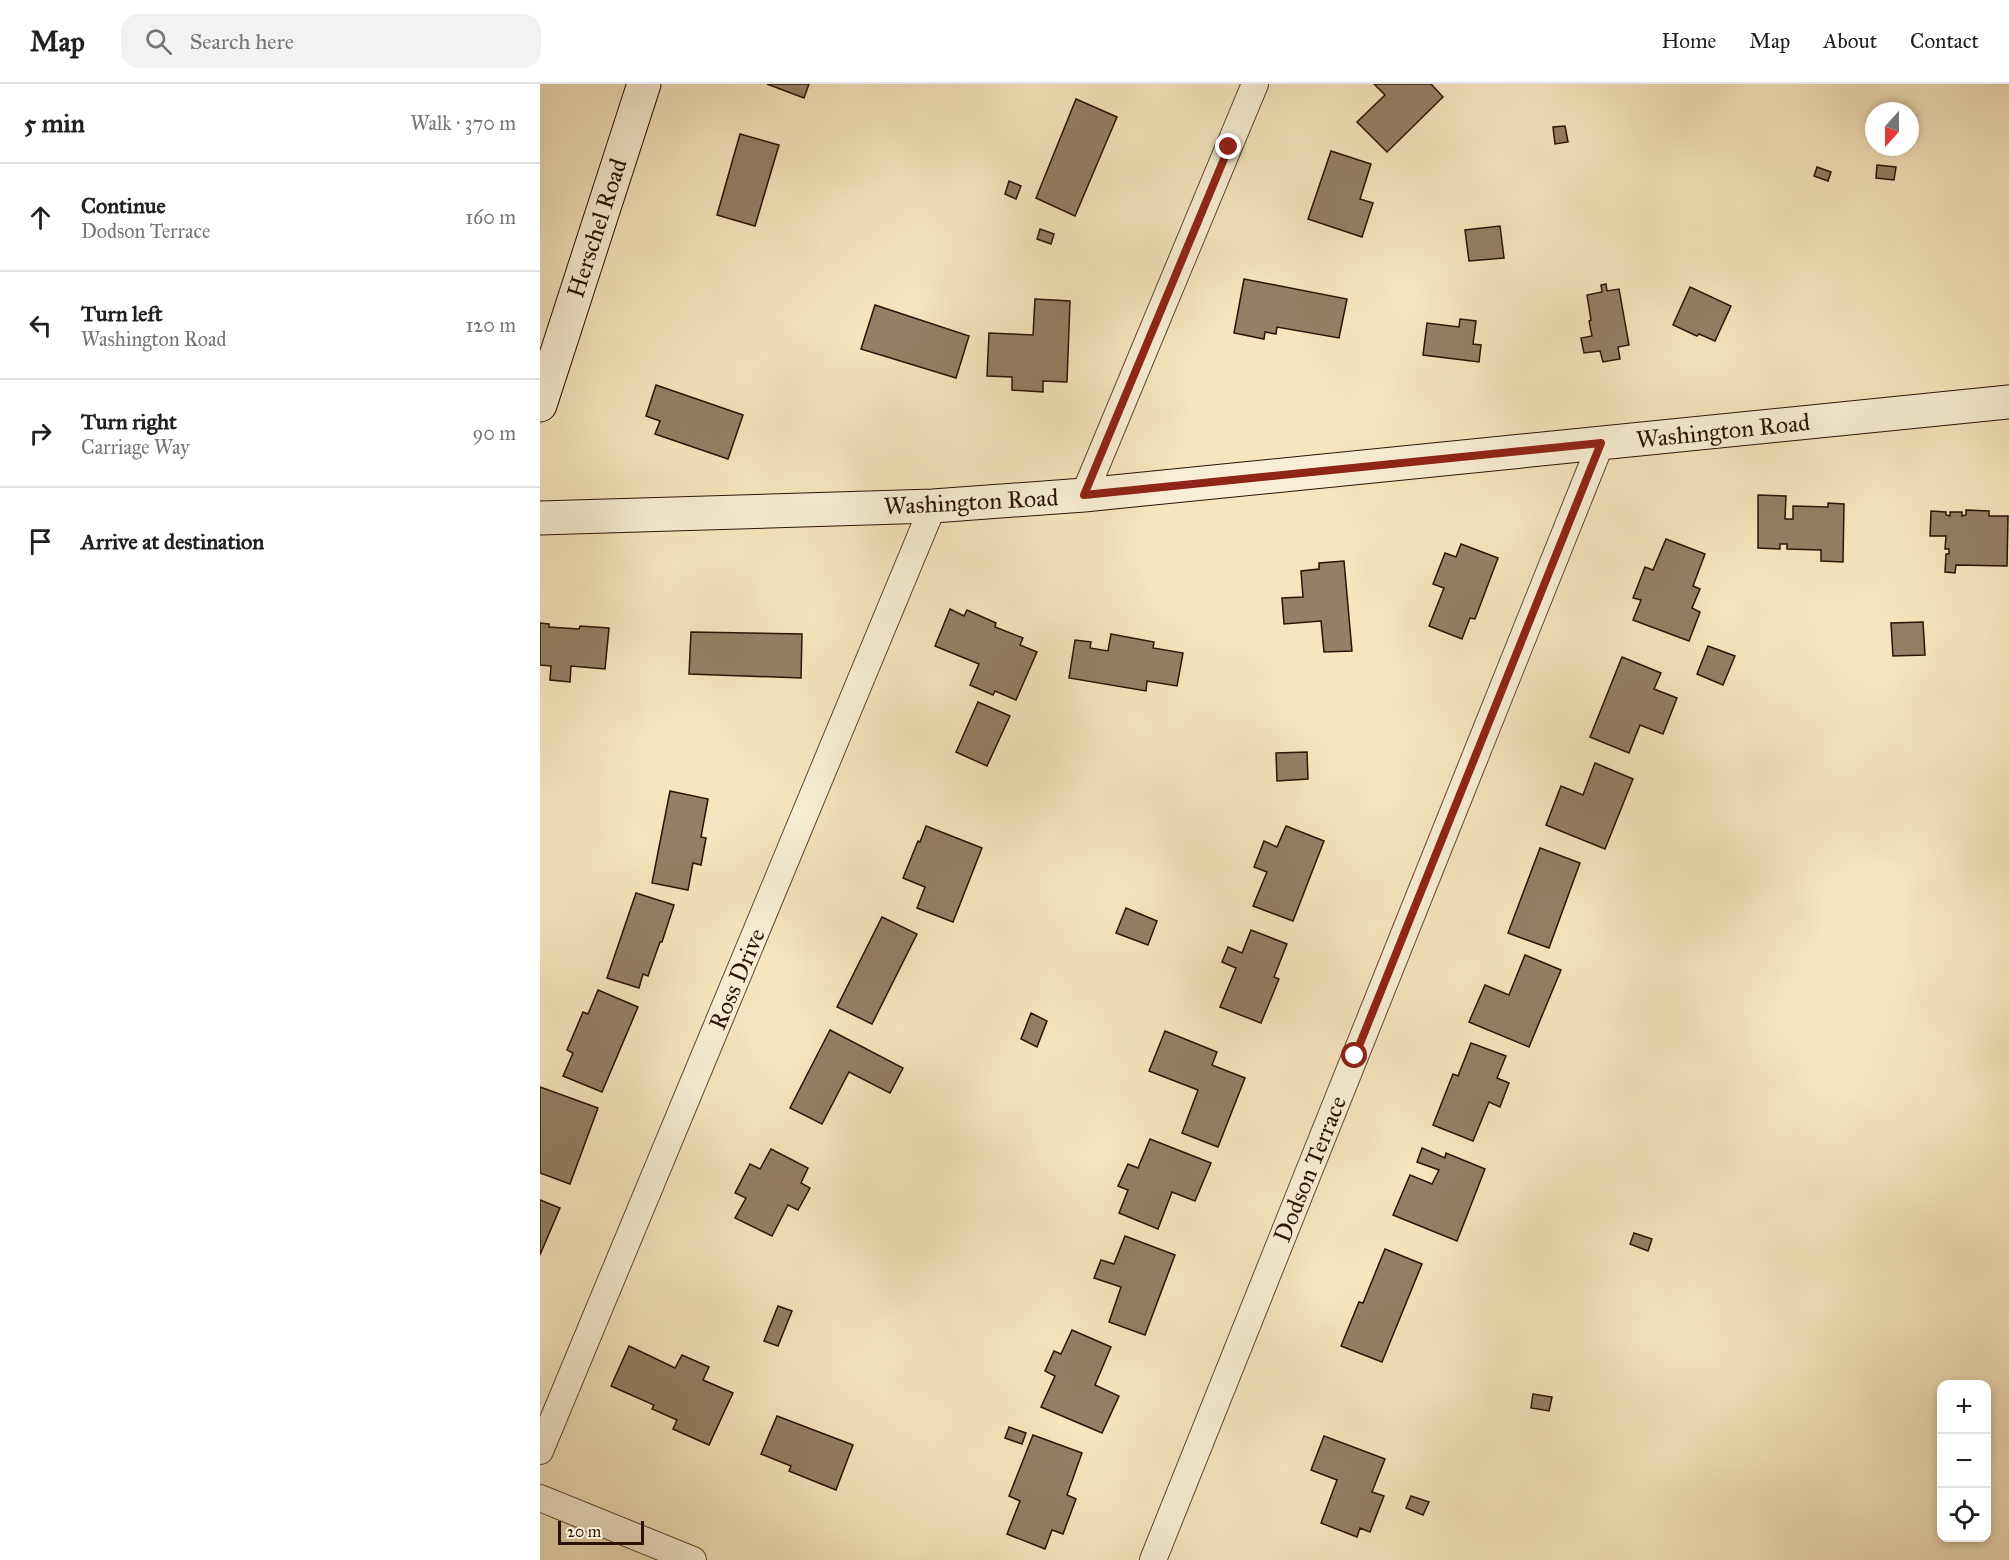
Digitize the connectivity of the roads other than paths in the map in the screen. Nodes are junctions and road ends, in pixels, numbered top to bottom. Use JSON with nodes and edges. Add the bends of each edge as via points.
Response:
{"nodes":[{"id":1,"x":644,"y":84,"type":"edge"},
{"id":2,"x":1255,"y":84,"type":"edge"},
{"id":3,"x":2009,"y":402,"type":"edge"},
{"id":4,"x":540,"y":405,"type":"edge"},
{"id":5,"x":1601,"y":443,"type":"junction"},
{"id":6,"x":1084,"y":495,"type":"junction"},
{"id":7,"x":933,"y":507,"type":"junction"},
{"id":8,"x":540,"y":518,"type":"edge"},
{"id":9,"x":540,"y":1451,"type":"edge"},
{"id":10,"x":540,"y":1498,"type":"edge"},
{"id":11,"x":693,"y":1560,"type":"edge"},
{"id":12,"x":1153,"y":1560,"type":"edge"}],
"edges":[{"from":1,"to":4,"type":"street","name":"Herschel Road"},
{"from":2,"to":6,"type":"street"},
{"from":3,"to":5,"type":"street","name":"Washington Road"},
{"from":5,"to":6,"type":"street","name":"Washington Road"},
{"from":5,"to":12,"type":"street","name":"Dodson Terrace"},
{"from":6,"to":7,"type":"street","name":"Washington Road"},
{"from":7,"to":8,"type":"street","name":"Washington Road"},
{"from":7,"to":9,"type":"street","name":"Ross Drive"},
{"from":10,"to":11,"type":"street"}]}
